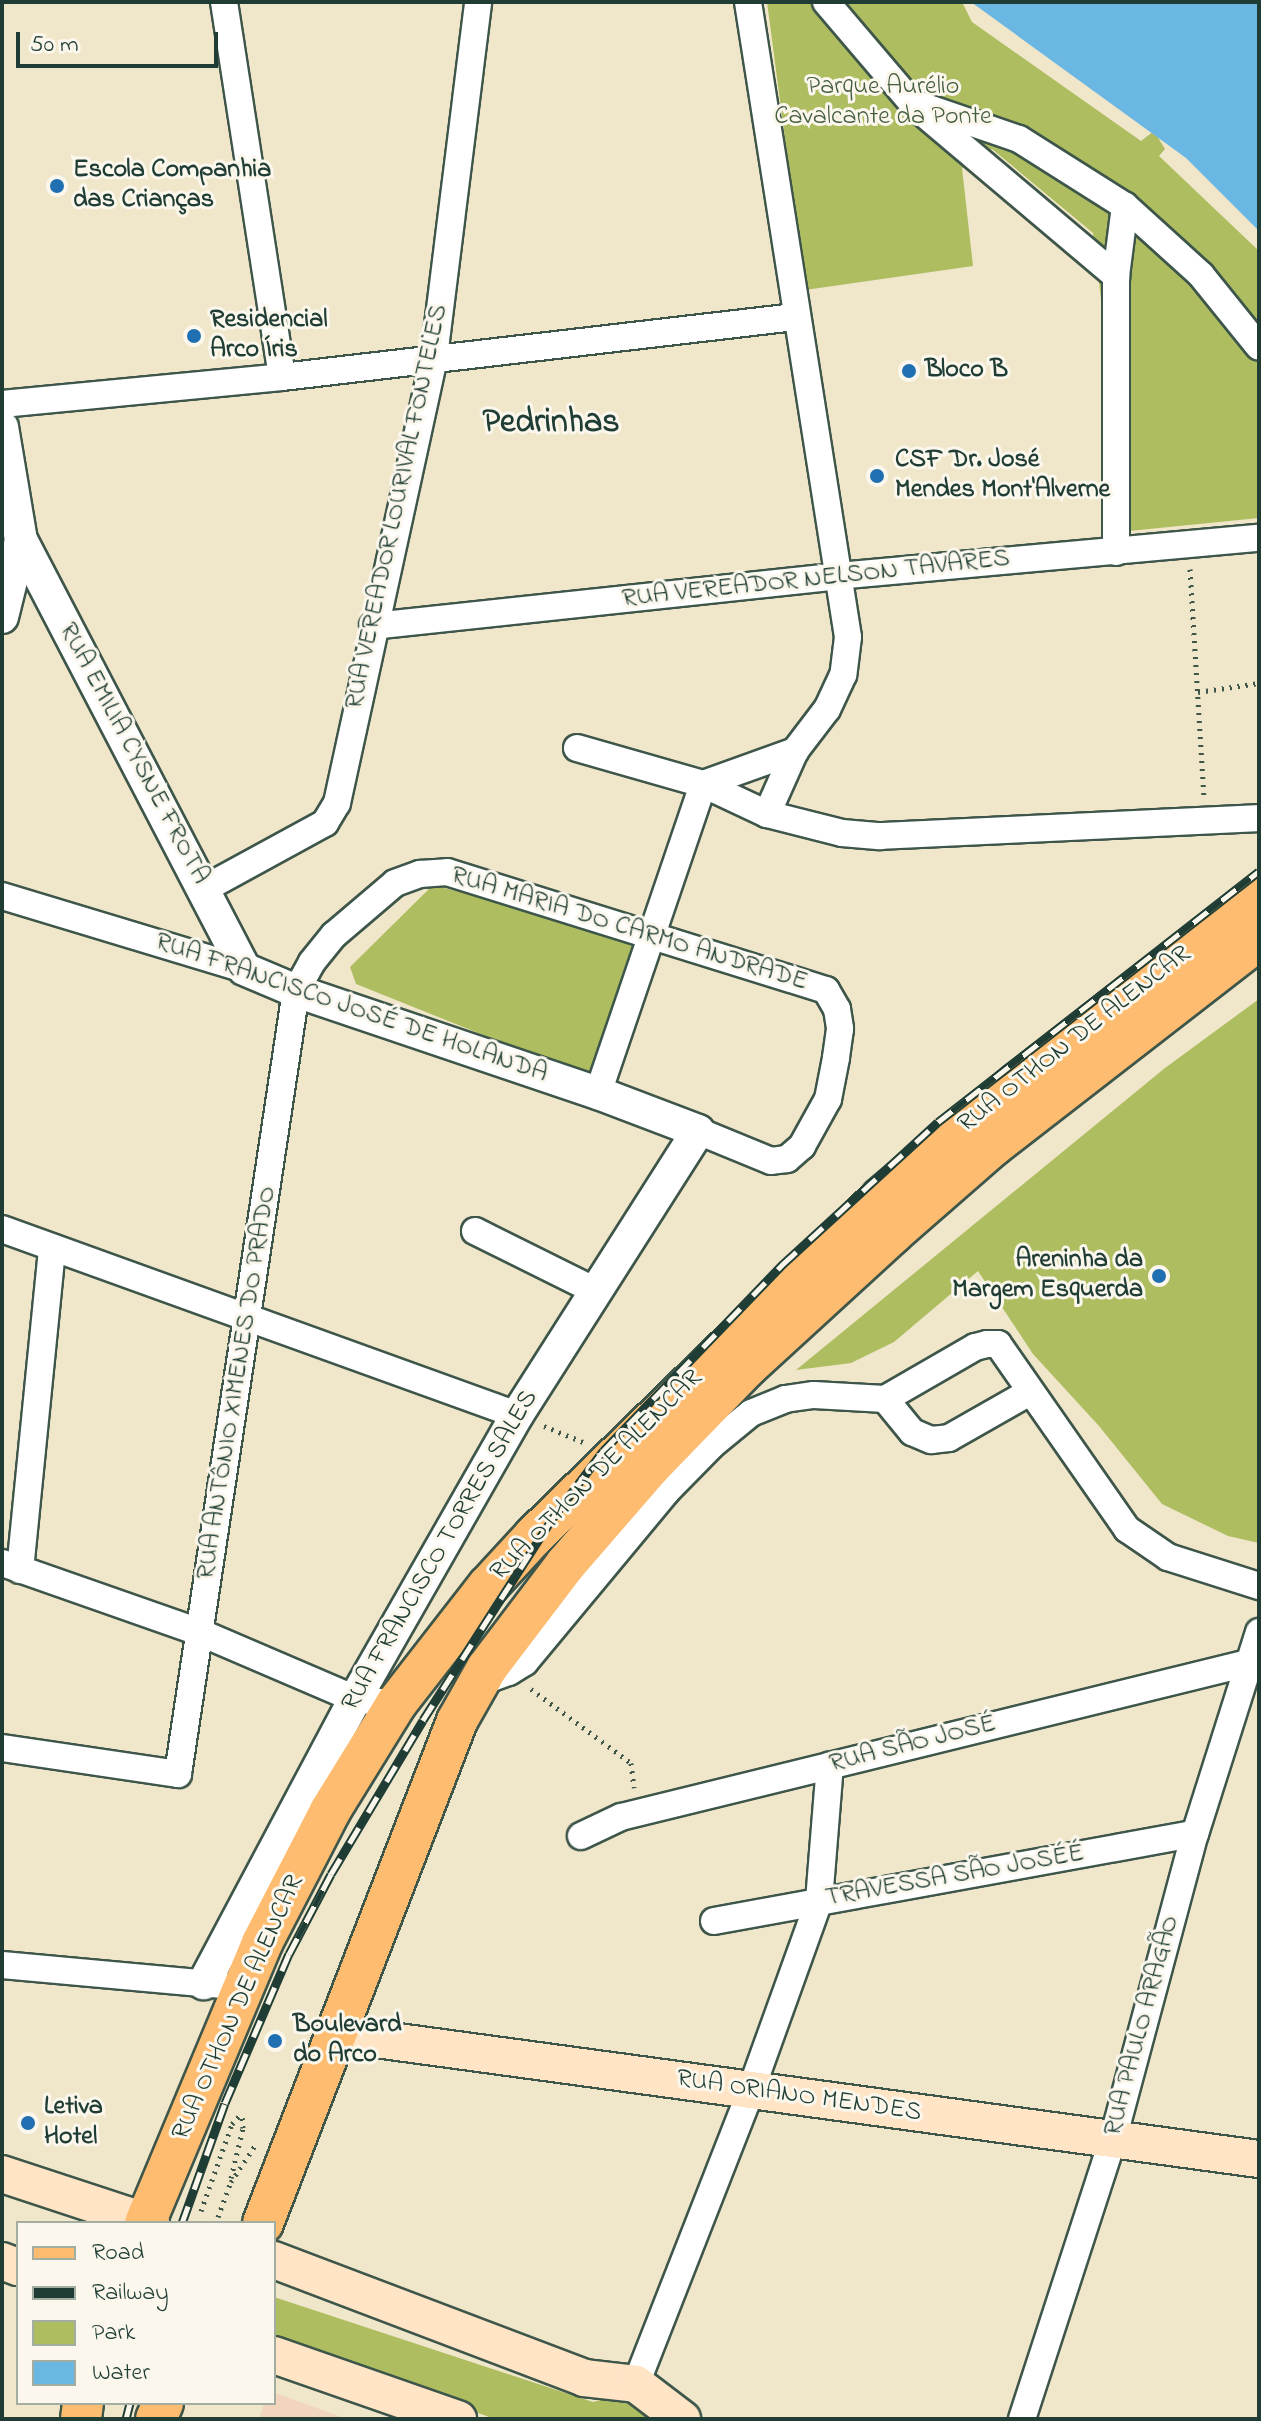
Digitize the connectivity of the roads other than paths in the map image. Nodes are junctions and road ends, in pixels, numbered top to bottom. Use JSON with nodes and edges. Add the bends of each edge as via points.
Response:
{"nodes":[{"id":1,"x":224,"y":2,"type":"edge"},
{"id":2,"x":478,"y":2,"type":"edge"},
{"id":3,"x":748,"y":2,"type":"edge"},
{"id":4,"x":826,"y":2,"type":"edge"},
{"id":5,"x":911,"y":102,"type":"junction"},
{"id":6,"x":1125,"y":206,"type":"junction"},
{"id":7,"x":1116,"y":276,"type":"junction"},
{"id":8,"x":795,"y":317,"type":"junction"},
{"id":9,"x":1259,"y":347,"type":"edge"},
{"id":10,"x":434,"y":357,"type":"junction"},
{"id":11,"x":282,"y":377,"type":"junction"},
{"id":12,"x":2,"y":404,"type":"edge"},
{"id":13,"x":2,"y":427,"type":"edge"},
{"id":14,"x":1259,"y":538,"type":"edge"},
{"id":15,"x":21,"y":540,"type":"junction"},
{"id":16,"x":1116,"y":552,"type":"junction"},
{"id":17,"x":838,"y":576,"type":"junction"},
{"id":18,"x":2,"y":617,"type":"edge"},
{"id":19,"x":373,"y":626,"type":"junction"},
{"id":20,"x":577,"y":748,"type":"dead end"},
{"id":21,"x":795,"y":751,"type":"junction"},
{"id":22,"x":703,"y":784,"type":"junction"},
{"id":23,"x":767,"y":814,"type":"junction"},
{"id":24,"x":1259,"y":818,"type":"edge"},
{"id":25,"x":204,"y":889,"type":"junction"},
{"id":26,"x":2,"y":896,"type":"edge"},
{"id":27,"x":1259,"y":897,"type":"edge"},
{"id":28,"x":652,"y":933,"type":"junction"},
{"id":29,"x":1259,"y":940,"type":"edge"},
{"id":30,"x":244,"y":969,"type":"junction"},
{"id":31,"x":296,"y":991,"type":"junction"},
{"id":32,"x":598,"y":1093,"type":"junction"},
{"id":33,"x":698,"y":1131,"type":"junction"},
{"id":34,"x":2,"y":1229,"type":"edge"},
{"id":35,"x":475,"y":1231,"type":"dead end"},
{"id":36,"x":52,"y":1248,"type":"junction"},
{"id":37,"x":596,"y":1291,"type":"junction"},
{"id":38,"x":249,"y":1320,"type":"junction"},
{"id":39,"x":1030,"y":1392,"type":"junction"},
{"id":40,"x":885,"y":1399,"type":"junction"},
{"id":41,"x":517,"y":1415,"type":"junction"},
{"id":42,"x":11,"y":1566,"type":"edge"},
{"id":43,"x":1259,"y":1586,"type":"edge"},
{"id":44,"x":199,"y":1632,"type":"junction"},
{"id":45,"x":1259,"y":1632,"type":"edge"},
{"id":46,"x":1248,"y":1663,"type":"junction"},
{"id":47,"x":493,"y":1678,"type":"junction"},
{"id":48,"x":355,"y":1699,"type":"junction"},
{"id":49,"x":396,"y":1704,"type":"junction"},
{"id":50,"x":2,"y":1748,"type":"edge"},
{"id":51,"x":830,"y":1765,"type":"junction"},
{"id":52,"x":1195,"y":1834,"type":"junction"},
{"id":53,"x":581,"y":1836,"type":"dead end"},
{"id":54,"x":819,"y":1901,"type":"junction"},
{"id":55,"x":714,"y":1921,"type":"dead end"},
{"id":56,"x":2,"y":1965,"type":"edge"},
{"id":57,"x":224,"y":1985,"type":"junction"},
{"id":58,"x":339,"y":2034,"type":"junction"},
{"id":59,"x":751,"y":2090,"type":"junction"},
{"id":60,"x":1113,"y":2139,"type":"junction"},
{"id":61,"x":1259,"y":2159,"type":"edge"},
{"id":62,"x":2,"y":2174,"type":"edge"},
{"id":63,"x":144,"y":2221,"type":"edge"},
{"id":64,"x":147,"y":2221,"type":"edge"},
{"id":65,"x":264,"y":2221,"type":"edge"},
{"id":66,"x":276,"y":2261,"type":"edge"},
{"id":67,"x":276,"y":2356,"type":"edge"},
{"id":68,"x":636,"y":2384,"type":"junction"},
{"id":69,"x":458,"y":2419,"type":"edge"},
{"id":70,"x":682,"y":2419,"type":"edge"},
{"id":71,"x":1022,"y":2419,"type":"edge"}],
"edges":[{"from":1,"to":11,"type":"street"},
{"from":2,"to":10,"type":"street","name":"RUA VEREADOR LOURIVAL FONTELES"},
{"from":3,"to":8,"type":"street"},
{"from":4,"to":5,"type":"street"},
{"from":5,"to":6,"type":"street","via":[[1019,139]]},
{"from":5,"to":7,"type":"street"},
{"from":6,"to":7,"type":"street"},
{"from":6,"to":9,"type":"street","via":[[1201,275]]},
{"from":7,"to":16,"type":"street"},
{"from":8,"to":10,"type":"street"},
{"from":8,"to":17,"type":"street"},
{"from":10,"to":11,"type":"street"},
{"from":10,"to":19,"type":"street","name":"RUA VEREADOR LOURIVAL FONTELES"},
{"from":11,"to":12,"type":"street"},
{"from":13,"to":15,"type":"street"},
{"from":14,"to":16,"type":"street","name":"RUA VEREADOR NELSON TAVARES"},
{"from":15,"to":18,"type":"street"},
{"from":15,"to":25,"type":"street","name":"RUA EMILIA CYSNE FROTA"},
{"from":16,"to":17,"type":"street","name":"RUA VEREADOR NELSON TAVARES"},
{"from":17,"to":19,"type":"street","name":"RUA VEREADOR NELSON TAVARES"},
{"from":17,"to":21,"type":"street","via":[[848,637],[843,675],[827,709]]},
{"from":19,"to":25,"type":"street","name":"RUA VEREADOR LOURIVAL FONTELES","via":[[337,803],[325,823]]},
{"from":20,"to":22,"type":"street"},
{"from":21,"to":22,"type":"street"},
{"from":21,"to":23,"type":"street"},
{"from":22,"to":23,"type":"street"},
{"from":22,"to":28,"type":"street"},
{"from":23,"to":24,"type":"street","via":[[842,833],[880,836]]},
{"from":25,"to":30,"type":"street","name":"RUA EMILIA CYSNE FROTA"},
{"from":26,"to":30,"type":"street","name":"RUA FRANCISCO JOSÉ DE HOLANDA"},
{"from":27,"to":49,"type":"main road","name":"RUA OTHON DE ALENCAR","via":[[1018,1083],[893,1188],[488,1586]]},
{"from":28,"to":31,"type":"street","name":"RUA MARIA DO CARMO ANDRADE","via":[[447,872],[420,874],[395,883],[334,935]]},
{"from":28,"to":32,"type":"street"},
{"from":28,"to":33,"type":"street","name":"RUA MARIA DO CARMO ANDRADE","via":[[826,990],[837,1009],[840,1029],[828,1099],[802,1146],[787,1159],[771,1161]]},
{"from":29,"to":47,"type":"main road","name":"RUA OTHON DE ALENCAR","via":[[993,1146],[747,1367],[576,1552]]},
{"from":30,"to":31,"type":"street","name":"RUA FRANCISCO JOSÉ DE HOLANDA"},
{"from":31,"to":32,"type":"street","name":"RUA FRANCISCO JOSÉ DE HOLANDA"},
{"from":31,"to":38,"type":"street","name":"RUA ANTÔNIO XIMENES DO PRADO"},
{"from":32,"to":33,"type":"street","name":"RUA FRANCISCO JOSÉ DE HOLANDA"},
{"from":33,"to":37,"type":"street","name":"RUA FRANCISCO TORRES SALES"},
{"from":34,"to":36,"type":"street"},
{"from":35,"to":37,"type":"street"},
{"from":36,"to":38,"type":"street"},
{"from":36,"to":42,"type":"street"},
{"from":37,"to":41,"type":"street","name":"RUA FRANCISCO TORRES SALES"},
{"from":38,"to":41,"type":"street"},
{"from":38,"to":44,"type":"street","name":"RUA ANTÔNIO XIMENES DO PRADO"},
{"from":39,"to":40,"type":"street","via":[[949,1438],[931,1440],[912,1432]]},
{"from":39,"to":40,"type":"street","via":[[998,1344],[975,1347]]},
{"from":39,"to":43,"type":"street","via":[[1127,1529],[1168,1557]]},
{"from":40,"to":47,"type":"street","via":[[814,1395],[785,1399],[751,1413],[666,1492],[525,1662]]},
{"from":41,"to":48,"type":"street","name":"RUA FRANCISCO TORRES SALES"},
{"from":42,"to":44,"type":"street"},
{"from":44,"to":48,"type":"street"},
{"from":44,"to":50,"type":"street","name":"RUA ANTÔNIO XIMENES DO PRADO","via":[[178,1774]]},
{"from":45,"to":46,"type":"street","name":"RUA PAULO ARAGÃO"},
{"from":46,"to":51,"type":"street","name":"RUA SÃO JOSÉ"},
{"from":46,"to":52,"type":"street","name":"RUA PAULO ARAGÃO"},
{"from":47,"to":58,"type":"main road","name":"RUA OTHON DE ALENCAR","via":[[457,1721]]},
{"from":48,"to":49,"type":"street"},
{"from":48,"to":57,"type":"street","name":"RUA FRANCISCO TORRES SALES"},
{"from":49,"to":57,"type":"main road","name":"RUA OTHON DE ALENCAR"},
{"from":51,"to":53,"type":"street","name":"RUA SÃO JOSÉ","via":[[637,1813]]},
{"from":51,"to":54,"type":"street"},
{"from":52,"to":54,"type":"street","name":"TRAVESSA SÃO JOSÉÉ"},
{"from":52,"to":60,"type":"street","name":"RUA PAULO ARAGÃO"},
{"from":54,"to":55,"type":"street","name":"TRAVESSA SÃO JOSÉÉ"},
{"from":54,"to":59,"type":"street"},
{"from":56,"to":57,"type":"street"},
{"from":57,"to":64,"type":"main road","name":"RUA OTHON DE ALENCAR"},
{"from":58,"to":59,"type":"main road","name":"RUA ORIANO MENDES"},
{"from":58,"to":65,"type":"main road","name":"RUA OTHON DE ALENCAR"},
{"from":59,"to":60,"type":"main road","name":"RUA ORIANO MENDES"},
{"from":59,"to":68,"type":"street"},
{"from":60,"to":61,"type":"main road","name":"RUA ORIANO MENDES"},
{"from":60,"to":71,"type":"street","name":"RUA PAULO ARAGÃO"},
{"from":62,"to":63,"type":"main road"},
{"from":66,"to":68,"type":"main road","via":[[584,2378]]},
{"from":67,"to":69,"type":"main road"},
{"from":68,"to":70,"type":"main road"}]}
